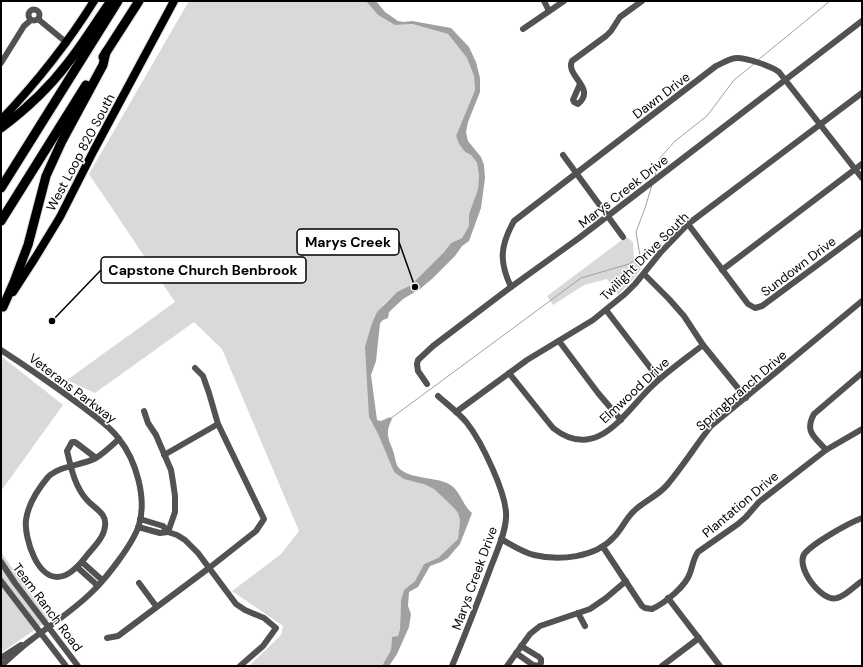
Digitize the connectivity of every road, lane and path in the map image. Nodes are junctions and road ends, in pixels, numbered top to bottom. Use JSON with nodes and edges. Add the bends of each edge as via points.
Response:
{"nodes":[{"id":1,"x":94,"y":1,"type":"edge"},
{"id":2,"x":111,"y":1,"type":"edge"},
{"id":3,"x":118,"y":1,"type":"edge"},
{"id":4,"x":139,"y":1,"type":"edge"},
{"id":5,"x":174,"y":1,"type":"edge"},
{"id":6,"x":544,"y":1,"type":"edge"},
{"id":7,"x":564,"y":1,"type":"edge"},
{"id":8,"x":642,"y":1,"type":"edge"},
{"id":9,"x":549,"y":11,"type":"junction"},
{"id":10,"x":38,"y":19,"type":"junction"},
{"id":11,"x":31,"y":20,"type":"junction"},
{"id":12,"x":862,"y":21,"type":"edge"},
{"id":13,"x":523,"y":29,"type":"dead end"},
{"id":14,"x":67,"y":43,"type":"junction"},
{"id":15,"x":106,"y":52,"type":"junction"},
{"id":16,"x":1,"y":63,"type":"edge"},
{"id":17,"x":786,"y":80,"type":"junction"},
{"id":18,"x":580,"y":84,"type":"dead end"},
{"id":19,"x":862,"y":93,"type":"edge"},
{"id":20,"x":1,"y":120,"type":"edge"},
{"id":21,"x":821,"y":124,"type":"junction"},
{"id":22,"x":1,"y":128,"type":"edge"},
{"id":23,"x":562,"y":155,"type":"dead end"},
{"id":24,"x":862,"y":164,"type":"edge"},
{"id":25,"x":856,"y":169,"type":"junction"},
{"id":26,"x":576,"y":174,"type":"junction"},
{"id":27,"x":862,"y":178,"type":"edge"},
{"id":28,"x":1,"y":188,"type":"edge"},
{"id":29,"x":607,"y":216,"type":"junction"},
{"id":30,"x":1,"y":221,"type":"edge"},
{"id":31,"x":688,"y":224,"type":"junction"},
{"id":32,"x":862,"y":232,"type":"edge"},
{"id":33,"x":623,"y":237,"type":"dead end"},
{"id":34,"x":722,"y":270,"type":"junction"},
{"id":35,"x":644,"y":274,"type":"junction"},
{"id":36,"x":511,"y":287,"type":"junction"},
{"id":37,"x":862,"y":301,"type":"edge"},
{"id":38,"x":2,"y":308,"type":"edge"},
{"id":39,"x":606,"y":310,"type":"junction"},
{"id":40,"x":560,"y":341,"type":"junction"},
{"id":41,"x":703,"y":345,"type":"junction"},
{"id":42,"x":1,"y":350,"type":"edge"},
{"id":43,"x":195,"y":368,"type":"dead end"},
{"id":44,"x":509,"y":373,"type":"junction"},
{"id":45,"x":862,"y":374,"type":"edge"},
{"id":46,"x":659,"y":379,"type":"junction"},
{"id":47,"x":427,"y":384,"type":"dead end"},
{"id":48,"x":438,"y":396,"type":"dead end"},
{"id":49,"x":746,"y":398,"type":"junction"},
{"id":50,"x":144,"y":411,"type":"dead end"},
{"id":51,"x":456,"y":412,"type":"junction"},
{"id":52,"x":621,"y":420,"type":"junction"},
{"id":53,"x":218,"y":424,"type":"junction"},
{"id":54,"x":862,"y":429,"type":"edge"},
{"id":55,"x":119,"y":439,"type":"junction"},
{"id":56,"x":826,"y":450,"type":"junction"},
{"id":57,"x":164,"y":455,"type":"junction"},
{"id":58,"x":96,"y":458,"type":"junction"},
{"id":59,"x":71,"y":466,"type":"junction"},
{"id":60,"x":862,"y":518,"type":"edge"},
{"id":61,"x":140,"y":519,"type":"junction"},
{"id":62,"x":138,"y":527,"type":"junction"},
{"id":63,"x":168,"y":532,"type":"junction"},
{"id":64,"x":501,"y":539,"type":"junction"},
{"id":65,"x":603,"y":547,"type":"junction"},
{"id":66,"x":82,"y":562,"type":"junction"},
{"id":67,"x":2,"y":565,"type":"edge"},
{"id":68,"x":77,"y":567,"type":"junction"},
{"id":69,"x":209,"y":568,"type":"junction"},
{"id":70,"x":102,"y":580,"type":"junction"},
{"id":71,"x":1,"y":581,"type":"edge"},
{"id":72,"x":626,"y":581,"type":"junction"},
{"id":73,"x":139,"y":583,"type":"dead end"},
{"id":74,"x":861,"y":584,"type":"edge"},
{"id":75,"x":98,"y":585,"type":"junction"},
{"id":76,"x":668,"y":598,"type":"junction"},
{"id":77,"x":156,"y":606,"type":"junction"},
{"id":78,"x":578,"y":613,"type":"junction"},
{"id":79,"x":585,"y":626,"type":"dead end"},
{"id":80,"x":49,"y":627,"type":"junction"},
{"id":81,"x":41,"y":633,"type":"junction"},
{"id":82,"x":108,"y":638,"type":"dead end"},
{"id":83,"x":699,"y":638,"type":"junction"},
{"id":84,"x":30,"y":641,"type":"junction"},
{"id":85,"x":521,"y":646,"type":"junction"},
{"id":86,"x":516,"y":653,"type":"junction"},
{"id":87,"x":1,"y":658,"type":"edge"},
{"id":88,"x":1,"y":666,"type":"edge"},
{"id":89,"x":66,"y":666,"type":"edge"},
{"id":90,"x":78,"y":666,"type":"edge"},
{"id":91,"x":240,"y":666,"type":"edge"},
{"id":92,"x":452,"y":666,"type":"edge"},
{"id":93,"x":507,"y":666,"type":"edge"},
{"id":94,"x":662,"y":666,"type":"edge"},
{"id":95,"x":720,"y":666,"type":"edge"}],
"edges":[{"from":1,"to":14,"type":"main road"},
{"from":2,"to":22,"type":"highway","via":[[60,73],[29,105]]},
{"from":3,"to":28,"type":"highway"},
{"from":4,"to":15,"type":"highway"},
{"from":5,"to":38,"type":"main road","name":"West Loop 820 South","via":[[60,217]]},
{"from":6,"to":9,"type":"street"},
{"from":7,"to":9,"type":"street"},
{"from":8,"to":18,"type":"street","via":[[620,17],[606,36],[572,61],[571,68]]},
{"from":9,"to":13,"type":"street"},
{"from":10,"to":11,"type":"street"},
{"from":10,"to":11,"type":"street","via":[[40,9],[30,11],[28,16]]},
{"from":10,"to":14,"type":"street"},
{"from":11,"to":16,"type":"street","via":[[24,26]]},
{"from":12,"to":17,"type":"street","name":"Marys Creek Drive"},
{"from":14,"to":20,"type":"main road","via":[[44,73]]},
{"from":15,"to":30,"type":"highway"},
{"from":15,"to":38,"type":"highway","via":[[102,65],[46,176],[28,245]]},
{"from":17,"to":21,"type":"street","name":"Dawn Drive"},
{"from":17,"to":26,"type":"street","name":"Dawn Drive","via":[[775,69],[758,63],[731,59],[716,66]]},
{"from":17,"to":29,"type":"street","name":"Marys Creek Drive"},
{"from":19,"to":21,"type":"street","name":"Twilight Drive South"},
{"from":21,"to":25,"type":"street","name":"Dawn Drive"},
{"from":21,"to":31,"type":"street","name":"Twilight Drive South"},
{"from":23,"to":26,"type":"street"},
{"from":24,"to":25,"type":"street"},
{"from":25,"to":27,"type":"street","name":"Dawn Drive"},
{"from":25,"to":34,"type":"street"},
{"from":26,"to":29,"type":"street"},
{"from":26,"to":36,"type":"street","name":"Dawn Drive","via":[[518,217],[510,229],[502,258]]},
{"from":29,"to":33,"type":"street"},
{"from":29,"to":36,"type":"street","name":"Marys Creek Drive"},
{"from":31,"to":34,"type":"street","name":"Sundown Drive"},
{"from":31,"to":35,"type":"street","name":"Twilight Drive South"},
{"from":32,"to":34,"type":"street","name":"Sundown Drive","via":[[759,308],[748,304]]},
{"from":35,"to":39,"type":"street","name":"Twilight Drive South"},
{"from":35,"to":41,"type":"street","via":[[670,299]]},
{"from":36,"to":47,"type":"street","name":"Marys Creek Drive","via":[[418,360],[418,371]]},
{"from":37,"to":49,"type":"street","name":"Springbranch Drive"},
{"from":39,"to":40,"type":"street","name":"Twilight Drive South"},
{"from":39,"to":46,"type":"street"},
{"from":40,"to":44,"type":"street","name":"Twilight Drive South"},
{"from":40,"to":52,"type":"street"},
{"from":41,"to":46,"type":"street","name":"Elmwood Drive"},
{"from":41,"to":49,"type":"street"},
{"from":42,"to":55,"type":"street","name":"Veterans Parkway","via":[[58,388],[109,428]]},
{"from":43,"to":53,"type":"street","via":[[203,376]]},
{"from":44,"to":51,"type":"street","name":"Twilight Drive South"},
{"from":44,"to":52,"type":"street","name":"Elmwood Drive","via":[[553,428],[565,437],[593,439]]},
{"from":45,"to":56,"type":"street","via":[[810,420],[811,433]]},
{"from":46,"to":52,"type":"street","name":"Elmwood Drive"},
{"from":48,"to":51,"type":"street","name":"Marys Creek Drive"},
{"from":49,"to":65,"type":"street","name":"Springbranch Drive","via":[[711,426],[667,485],[635,510],[615,537]]},
{"from":50,"to":57,"type":"street"},
{"from":51,"to":64,"type":"street","name":"Marys Creek Drive","via":[[478,441],[502,492],[506,517]]},
{"from":53,"to":57,"type":"street"},
{"from":53,"to":69,"type":"street","via":[[264,519],[256,531]]},
{"from":54,"to":56,"type":"street","name":"Plantation Drive"},
{"from":55,"to":58,"type":"street"},
{"from":55,"to":61,"type":"street","name":"Veterans Parkway","via":[[128,453],[139,481],[142,513]]},
{"from":56,"to":76,"type":"street","name":"Plantation Drive","via":[[758,502],[738,524],[698,552],[694,557],[687,582]]},
{"from":57,"to":63,"type":"street","via":[[171,470],[175,496],[175,512]]},
{"from":58,"to":59,"type":"street"},
{"from":58,"to":59,"type":"street","via":[[73,441],[67,451]]},
{"from":59,"to":66,"type":"street","via":[[79,491],[100,510],[105,520],[105,528],[99,542]]},
{"from":59,"to":68,"type":"street","via":[[51,474],[38,491],[27,516],[26,537],[32,554],[50,574],[64,576]]},
{"from":60,"to":74,"type":"street","via":[[819,543],[805,554],[802,562],[804,572],[829,599],[836,599]]},
{"from":61,"to":62,"type":"street","name":"Veterans Parkway"},
{"from":61,"to":63,"type":"street","via":[[163,526]]},
{"from":62,"to":63,"type":"street","via":[[160,533]]},
{"from":62,"to":70,"type":"street","name":"Veterans Parkway","via":[[123,554]]},
{"from":63,"to":69,"type":"street","via":[[180,536],[188,543]]},
{"from":64,"to":65,"type":"street","name":"Springbranch Drive","via":[[533,555],[547,557],[582,555]]},
{"from":64,"to":92,"type":"street","name":"Marys Creek Drive"},
{"from":65,"to":72,"type":"street"},
{"from":66,"to":68,"type":"street"},
{"from":66,"to":70,"type":"street"},
{"from":67,"to":80,"type":"street","name":"Team Ranch Road"},
{"from":68,"to":75,"type":"street"},
{"from":69,"to":77,"type":"street"},
{"from":69,"to":91,"type":"street","via":[[239,606],[264,618],[276,628],[263,646]]},
{"from":70,"to":75,"type":"street","name":"Veterans Parkway"},
{"from":71,"to":81,"type":"street","name":"Team Ranch Road"},
{"from":72,"to":76,"type":"street","name":"Plantation Drive","via":[[642,606],[649,609],[657,607]]},
{"from":72,"to":78,"type":"street","via":[[597,605]]},
{"from":73,"to":77,"type":"street"},
{"from":75,"to":80,"type":"street","name":"Veterans Parkway","via":[[69,613]]},
{"from":76,"to":83,"type":"street"},
{"from":77,"to":82,"type":"street","via":[[118,636]]},
{"from":78,"to":79,"type":"street"},
{"from":78,"to":85,"type":"street","via":[[540,626]]},
{"from":80,"to":81,"type":"street","name":"Veterans Parkway"},
{"from":80,"to":90,"type":"street","name":"Team Ranch Road"},
{"from":81,"to":84,"type":"street","name":"Veterans Parkway"},
{"from":81,"to":89,"type":"street","name":"Team Ranch Road"},
{"from":83,"to":94,"type":"street"},
{"from":83,"to":95,"type":"street"},
{"from":84,"to":87,"type":"street","name":"Veterans Parkway"},
{"from":84,"to":88,"type":"street","name":"Veterans Parkway"},
{"from":85,"to":86,"type":"street"},
{"from":85,"to":86,"type":"street","via":[[539,657],[541,663],[538,666],[533,665]]},
{"from":86,"to":93,"type":"street"}]}
